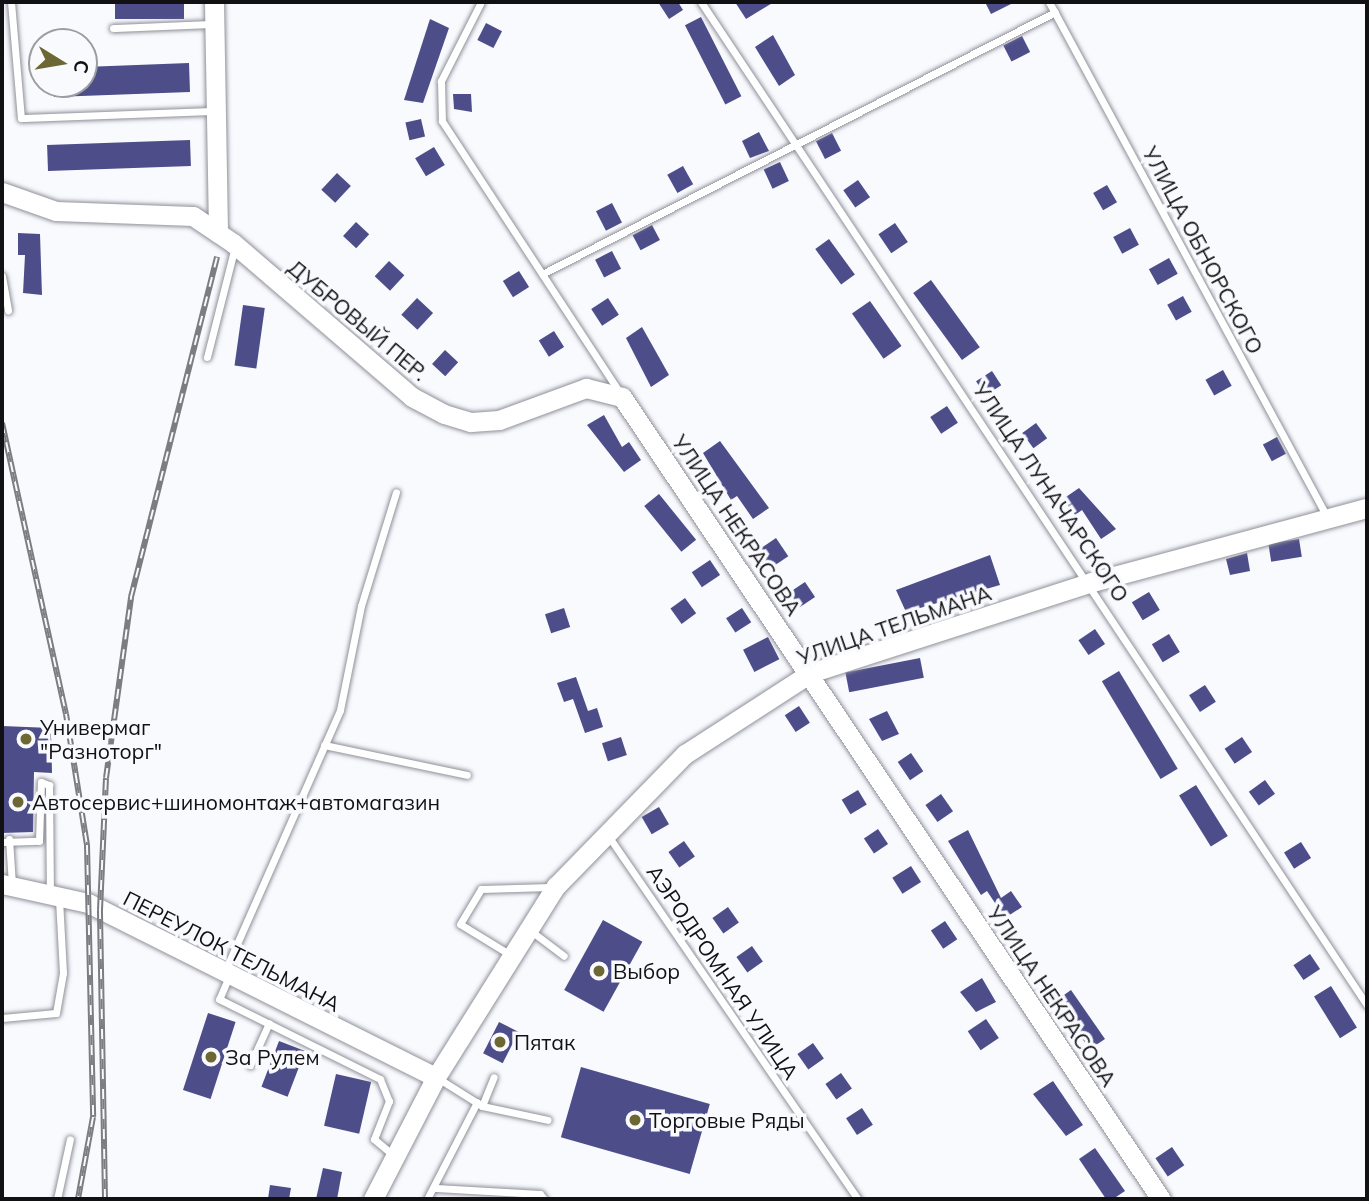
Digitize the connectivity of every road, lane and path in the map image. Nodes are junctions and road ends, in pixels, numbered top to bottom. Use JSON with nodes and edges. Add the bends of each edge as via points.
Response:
{"nodes":[{"id":1,"x":11,"y":2,"type":"edge"},
{"id":2,"x":214,"y":2,"type":"edge"},
{"id":3,"x":481,"y":2,"type":"edge"},
{"id":4,"x":701,"y":2,"type":"edge"},
{"id":5,"x":1049,"y":2,"type":"edge"},
{"id":6,"x":1055,"y":12,"type":"junction"},
{"id":7,"x":214,"y":24,"type":"junction"},
{"id":8,"x":113,"y":28,"type":"dead end"},
{"id":9,"x":215,"y":111,"type":"junction"},
{"id":10,"x":795,"y":145,"type":"junction"},
{"id":11,"x":2,"y":192,"type":"edge"},
{"id":12,"x":226,"y":238,"type":"junction"},
{"id":13,"x":542,"y":274,"type":"junction"},
{"id":14,"x":2,"y":276,"type":"edge"},
{"id":15,"x":8,"y":310,"type":"dead end"},
{"id":16,"x":207,"y":357,"type":"dead end"},
{"id":17,"x":622,"y":397,"type":"junction"},
{"id":18,"x":396,"y":492,"type":"dead end"},
{"id":19,"x":1367,"y":508,"type":"edge"},
{"id":20,"x":1326,"y":515,"type":"junction"},
{"id":21,"x":1091,"y":582,"type":"junction"},
{"id":22,"x":810,"y":673,"type":"junction"},
{"id":23,"x":324,"y":744,"type":"junction"},
{"id":24,"x":467,"y":775,"type":"dead end"},
{"id":25,"x":606,"y":833,"type":"junction"},
{"id":26,"x":5,"y":841,"type":"edge"},
{"id":27,"x":7,"y":884,"type":"edge"},
{"id":28,"x":556,"y":886,"type":"junction"},
{"id":29,"x":54,"y":895,"type":"junction"},
{"id":30,"x":528,"y":928,"type":"junction"},
{"id":31,"x":509,"y":954,"type":"junction"},
{"id":32,"x":564,"y":956,"type":"dead end"},
{"id":33,"x":227,"y":974,"type":"junction"},
{"id":34,"x":1367,"y":1005,"type":"edge"},
{"id":35,"x":2,"y":1018,"type":"edge"},
{"id":36,"x":269,"y":1023,"type":"junction"},
{"id":37,"x":250,"y":1065,"type":"dead end"},
{"id":38,"x":436,"y":1077,"type":"junction"},
{"id":39,"x":494,"y":1077,"type":"dead end"},
{"id":40,"x":479,"y":1104,"type":"junction"},
{"id":41,"x":548,"y":1120,"type":"dead end"},
{"id":42,"x":70,"y":1139,"type":"dead end"},
{"id":43,"x":395,"y":1157,"type":"junction"},
{"id":44,"x":436,"y":1188,"type":"junction"},
{"id":45,"x":57,"y":1199,"type":"edge"},
{"id":46,"x":373,"y":1199,"type":"edge"},
{"id":47,"x":427,"y":1199,"type":"edge"},
{"id":48,"x":544,"y":1199,"type":"edge"},
{"id":49,"x":858,"y":1199,"type":"edge"},
{"id":50,"x":1160,"y":1199,"type":"edge"}],
"edges":[{"from":1,"to":9,"type":"lane","via":[[21,118]]},
{"from":2,"to":7,"type":"street"},
{"from":3,"to":13,"type":"lane","name":"УЛИЦА НЕКРАСОВА","via":[[441,81],[442,121]]},
{"from":4,"to":10,"type":"lane","name":"УЛИЦА ЛУНАЧАРСКОГО"},
{"from":5,"to":6,"type":"lane","name":"УЛИЦА ОБНОРСКОГО"},
{"from":6,"to":10,"type":"lane"},
{"from":6,"to":20,"type":"lane","name":"УЛИЦА ОБНОРСКОГО"},
{"from":7,"to":8,"type":"lane"},
{"from":7,"to":9,"type":"street"},
{"from":9,"to":12,"type":"street"},
{"from":10,"to":13,"type":"lane"},
{"from":10,"to":21,"type":"lane","name":"УЛИЦА ЛУНАЧАРСКОГО"},
{"from":11,"to":12,"type":"street","name":"ДУБРОВЫЙ ПЕР.","via":[[56,211],[193,216]]},
{"from":12,"to":16,"type":"lane","via":[[236,261]]},
{"from":12,"to":17,"type":"street","name":"ДУБРОВЫЙ ПЕР.","via":[[412,397],[444,414],[471,422],[499,420],[586,387]]},
{"from":13,"to":17,"type":"lane","name":"УЛИЦА НЕКРАСОВА"},
{"from":14,"to":15,"type":"lane"},
{"from":17,"to":22,"type":"street","name":"УЛИЦА НЕКРАСОВА"},
{"from":18,"to":23,"type":"lane","via":[[361,606],[340,710]]},
{"from":19,"to":20,"type":"street","name":"УЛИЦА ТЕЛЬМАНА"},
{"from":20,"to":21,"type":"street","name":"УЛИЦА ТЕЛЬМАНА"},
{"from":21,"to":22,"type":"street","name":"УЛИЦА ТЕЛЬМАНА"},
{"from":21,"to":34,"type":"lane","name":"УЛИЦА ЛУНАЧАРСКОГО"},
{"from":22,"to":25,"type":"street","name":"УЛИЦА ТЕЛЬМАНА","via":[[685,754]]},
{"from":22,"to":50,"type":"street","name":"УЛИЦА НЕКРАСОВА"},
{"from":23,"to":24,"type":"lane"},
{"from":23,"to":33,"type":"lane"},
{"from":25,"to":28,"type":"street","name":"УЛИЦА ТЕЛЬМАНА"},
{"from":25,"to":49,"type":"lane","name":"АЭРОДРОМНАЯ УЛИЦА"},
{"from":26,"to":27,"type":"lane"},
{"from":26,"to":29,"type":"lane","via":[[39,841],[41,782],[49,785]]},
{"from":27,"to":29,"type":"street","name":"ПЕРЕУЛОК ТЕЛЬМАНА"},
{"from":28,"to":30,"type":"street","name":"УЛИЦА ТЕЛЬМАНА"},
{"from":28,"to":31,"type":"lane","via":[[481,890],[460,924]]},
{"from":29,"to":33,"type":"street","name":"ПЕРЕУЛОК ТЕЛЬМАНА","via":[[88,903]]},
{"from":29,"to":35,"type":"lane","via":[[63,973],[56,1013]]},
{"from":30,"to":31,"type":"street","name":"УЛИЦА ТЕЛЬМАНА"},
{"from":30,"to":32,"type":"lane"},
{"from":31,"to":38,"type":"street","name":"УЛИЦА ТЕЛЬМАНА"},
{"from":33,"to":36,"type":"lane","via":[[219,999]]},
{"from":33,"to":38,"type":"street","name":"ПЕРЕУЛОК ТЕЛЬМАНА"},
{"from":36,"to":37,"type":"lane"},
{"from":36,"to":43,"type":"lane","via":[[380,1079],[389,1101],[374,1139]]},
{"from":38,"to":40,"type":"lane"},
{"from":38,"to":43,"type":"street","name":"УЛИЦА ТЕЛЬМАНА"},
{"from":39,"to":40,"type":"lane"},
{"from":40,"to":41,"type":"lane"},
{"from":40,"to":44,"type":"lane"},
{"from":42,"to":45,"type":"lane"},
{"from":43,"to":46,"type":"street","name":"УЛИЦА ТЕЛЬМАНА"},
{"from":44,"to":47,"type":"lane"},
{"from":44,"to":48,"type":"lane","via":[[541,1194]]}]}
